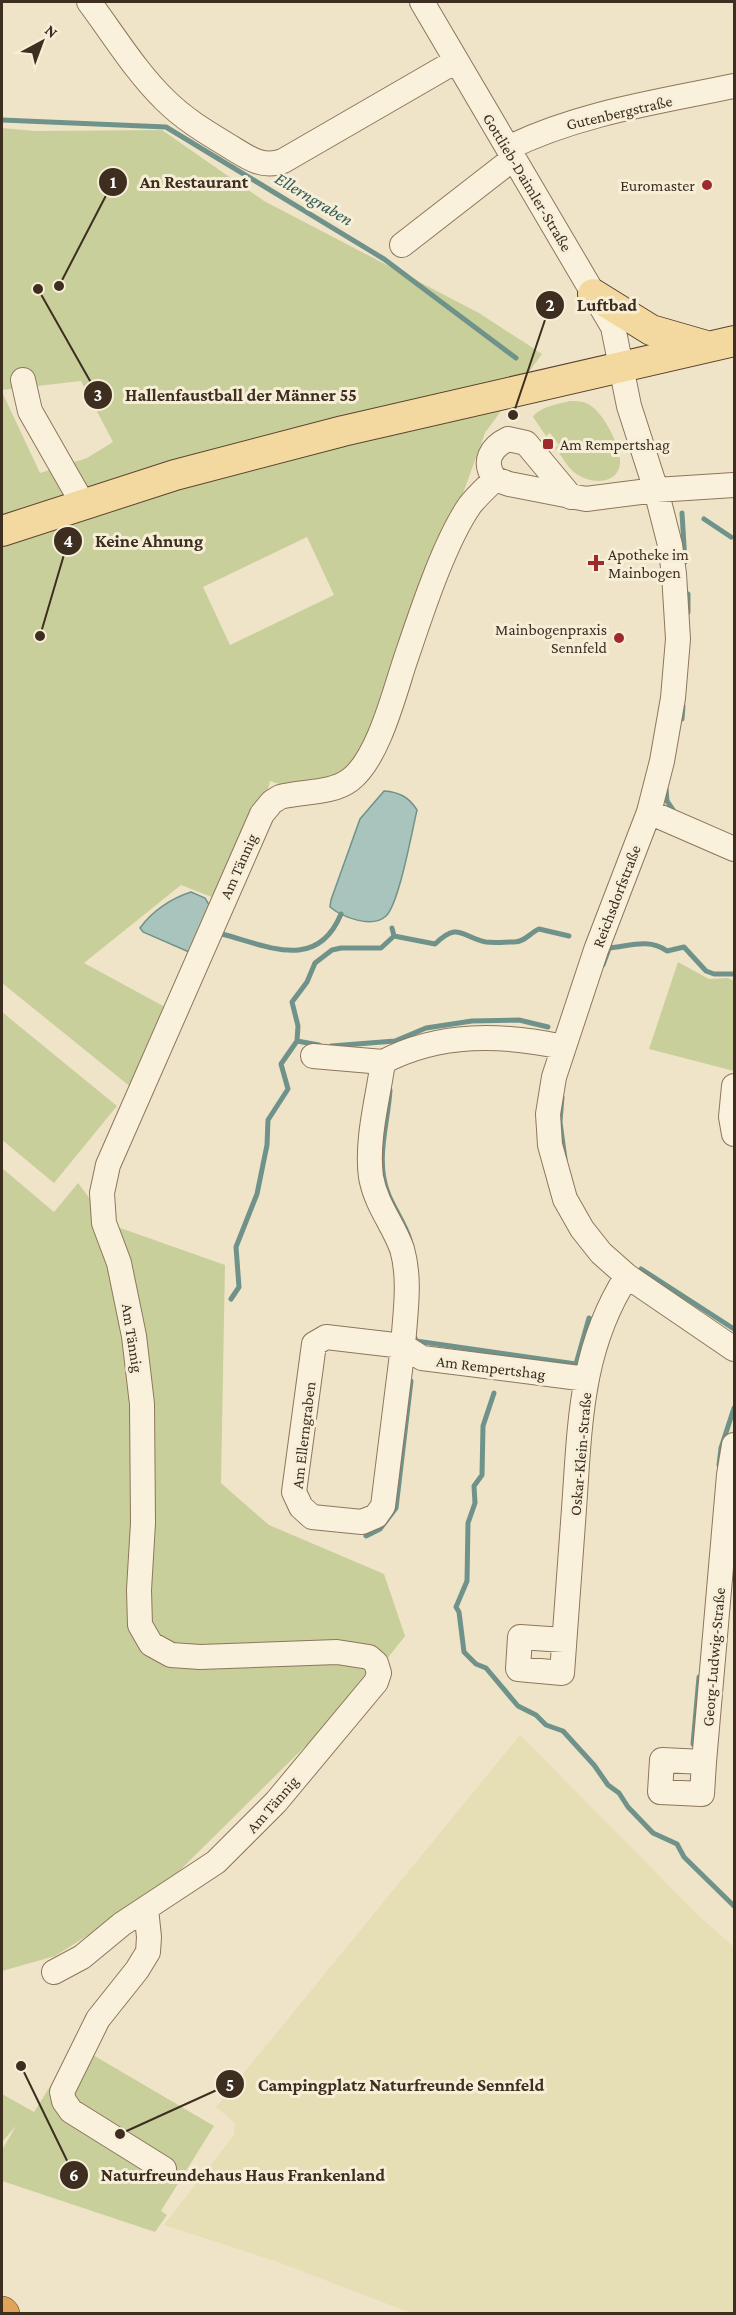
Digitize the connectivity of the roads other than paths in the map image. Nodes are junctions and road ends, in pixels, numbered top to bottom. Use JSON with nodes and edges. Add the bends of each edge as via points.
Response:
{"nodes":[{"id":1,"x":89,"y":2,"type":"edge"},
{"id":2,"x":422,"y":2,"type":"edge"},
{"id":3,"x":456,"y":61,"type":"junction"},
{"id":4,"x":735,"y":86,"type":"edge"},
{"id":5,"x":511,"y":153,"type":"junction"},
{"id":6,"x":402,"y":245,"type":"dead end"},
{"id":7,"x":594,"y":294,"type":"junction"},
{"id":8,"x":722,"y":344,"type":"edge"},
{"id":9,"x":621,"y":367,"type":"junction"},
{"id":10,"x":23,"y":380,"type":"dead end"},
{"id":11,"x":495,"y":479,"type":"junction"},
{"id":12,"x":735,"y":485,"type":"edge"},
{"id":13,"x":656,"y":490,"type":"junction"},
{"id":14,"x":571,"y":497,"type":"junction"},
{"id":15,"x":83,"y":504,"type":"junction"},
{"id":16,"x":2,"y":531,"type":"edge"},
{"id":17,"x":649,"y":812,"type":"junction"},
{"id":18,"x":735,"y":849,"type":"edge"},
{"id":19,"x":563,"y":1047,"type":"junction"},
{"id":20,"x":313,"y":1056,"type":"dead end"},
{"id":21,"x":383,"y":1062,"type":"junction"},
{"id":22,"x":735,"y":1086,"type":"edge"},
{"id":23,"x":735,"y":1134,"type":"edge"},
{"id":24,"x":627,"y":1276,"type":"junction"},
{"id":25,"x":403,"y":1346,"type":"junction"},
{"id":26,"x":735,"y":1349,"type":"edge"},
{"id":27,"x":587,"y":1379,"type":"junction"},
{"id":28,"x":735,"y":1445,"type":"edge"},
{"id":29,"x":564,"y":1640,"type":"dead end"},
{"id":30,"x":704,"y":1762,"type":"dead end"},
{"id":31,"x":146,"y":1909,"type":"junction"},
{"id":32,"x":54,"y":1971,"type":"dead end"},
{"id":33,"x":164,"y":2169,"type":"dead end"}],
"edges":[{"from":1,"to":3,"type":"street","via":[[165,100],[188,121],[258,163],[271,165],[283,161]]},
{"from":2,"to":3,"type":"street","name":"Gottlieb-Daimler-Straße"},
{"from":3,"to":5,"type":"street","name":"Gottlieb-Daimler-Straße"},
{"from":4,"to":5,"type":"street","name":"Gutenbergstraße","via":[[579,119],[537,134]]},
{"from":5,"to":6,"type":"street","name":"Gutenbergstraße"},
{"from":5,"to":7,"type":"street","name":"Gottlieb-Daimler-Straße"},
{"from":7,"to":8,"type":"main road","via":[[651,330]]},
{"from":7,"to":9,"type":"street","name":"Gottlieb-Daimler-Straße","via":[[613,327]]},
{"from":8,"to":9,"type":"main road"},
{"from":9,"to":13,"type":"street","name":"Reichsdorfstraße"},
{"from":9,"to":15,"type":"main road","via":[[332,434],[175,475]]},
{"from":10,"to":15,"type":"street","via":[[30,411]]},
{"from":11,"to":14,"type":"street"},
{"from":11,"to":14,"type":"street","via":[[490,473],[489,456],[502,442],[518,440],[526,443]]},
{"from":11,"to":31,"type":"street","name":"Am Tännig","via":[[470,506],[453,538],[362,768],[335,788],[280,797],[262,814],[108,1165],[102,1193],[104,1223],[121,1274],[142,1404],[140,1625],[151,1644],[171,1654],[200,1657],[337,1652],[369,1657],[379,1673],[376,1682],[243,1836],[216,1862]]},
{"from":12,"to":13,"type":"street"},
{"from":13,"to":14,"type":"street","via":[[600,498]]},
{"from":13,"to":17,"type":"street","name":"Reichsdorfstraße","via":[[670,545],[678,639],[669,726]]},
{"from":15,"to":16,"type":"main road"},
{"from":17,"to":18,"type":"street"},
{"from":17,"to":19,"type":"street","name":"Reichsdorfstraße"},
{"from":19,"to":21,"type":"street","via":[[499,1037],[452,1040],[405,1051]]},
{"from":19,"to":24,"type":"street","name":"Reichsdorfstraße","via":[[548,1114],[556,1173],[582,1229]]},
{"from":20,"to":21,"type":"street"},
{"from":21,"to":25,"type":"street","via":[[370,1156],[371,1175],[378,1202],[405,1262]]},
{"from":22,"to":23,"type":"street","via":[[731,1117]]},
{"from":24,"to":26,"type":"street","name":"Reichsdorfstraße"},
{"from":24,"to":27,"type":"street","name":"Oskar-Klein-Straße","via":[[600,1327]]},
{"from":25,"to":25,"type":"street","name":"Am Ellerngraben","via":[[383,1506],[376,1516],[362,1522],[312,1517],[301,1507],[294,1492],[314,1344],[326,1337]]},
{"from":25,"to":27,"type":"street","name":"Am Rempertshag","via":[[422,1358]]},
{"from":27,"to":29,"type":"street","name":"Oskar-Klein-Straße"},
{"from":28,"to":30,"type":"street","name":"Georg-Ludwig-Straße","via":[[729,1475]]},
{"from":31,"to":32,"type":"street","name":"Am Tännig","via":[[82,1957]]},
{"from":31,"to":33,"type":"street","via":[[148,1952],[98,2019],[62,2091],[63,2101],[71,2111]]}]}
